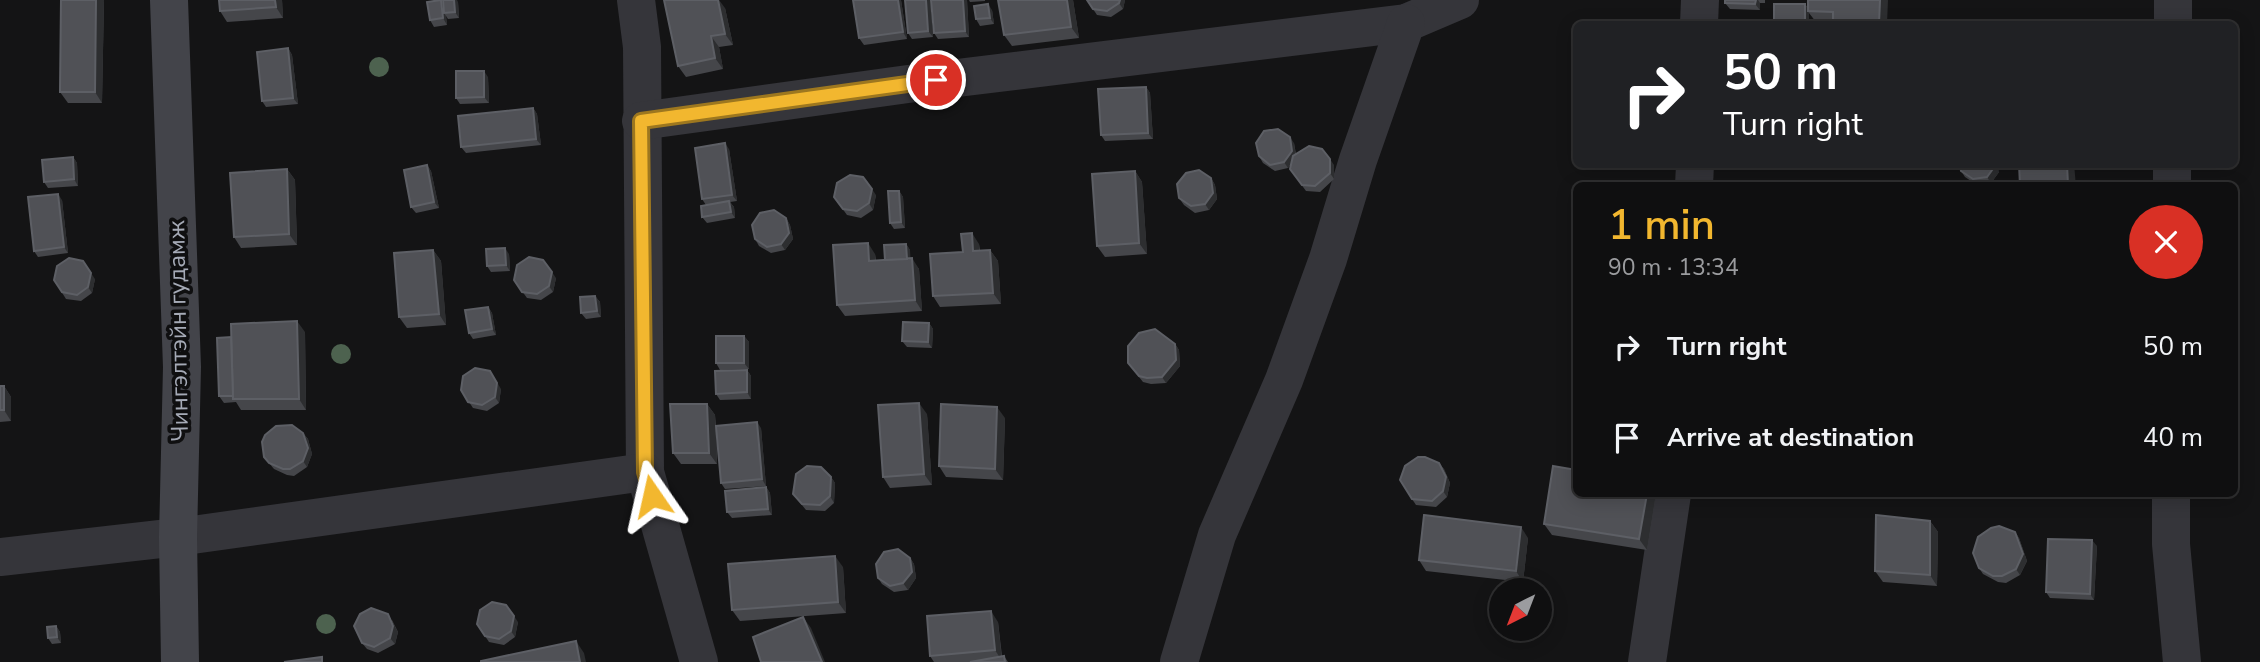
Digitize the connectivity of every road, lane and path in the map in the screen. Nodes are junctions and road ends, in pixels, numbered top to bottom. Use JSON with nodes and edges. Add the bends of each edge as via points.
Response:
{"nodes":[{"id":1,"x":169,"y":0,"type":"edge"},
{"id":2,"x":636,"y":0,"type":"edge"},
{"id":3,"x":1460,"y":0,"type":"edge"},
{"id":4,"x":1700,"y":0,"type":"edge"},
{"id":5,"x":2173,"y":0,"type":"edge"},
{"id":6,"x":1699,"y":21,"type":"edge"},
{"id":7,"x":2173,"y":21,"type":"edge"},
{"id":8,"x":1406,"y":23,"type":"junction"},
{"id":9,"x":641,"y":121,"type":"junction"},
{"id":10,"x":645,"y":472,"type":"junction"},
{"id":11,"x":1672,"y":497,"type":"edge"},
{"id":12,"x":2171,"y":497,"type":"edge"},
{"id":13,"x":178,"y":537,"type":"junction"},
{"id":14,"x":0,"y":557,"type":"edge"},
{"id":15,"x":180,"y":662,"type":"edge"},
{"id":16,"x":699,"y":662,"type":"edge"},
{"id":17,"x":1179,"y":662,"type":"edge"},
{"id":18,"x":1647,"y":662,"type":"edge"},
{"id":19,"x":2182,"y":662,"type":"edge"}],
"edges":[{"from":1,"to":13,"type":"main road","name":"Чингэлтэйн гудамж","via":[[182,367]]},
{"from":2,"to":9,"type":"street","via":[[642,47]]},
{"from":3,"to":8,"type":"street"},
{"from":4,"to":6,"type":"street"},
{"from":5,"to":7,"type":"street"},
{"from":8,"to":9,"type":"street"},
{"from":8,"to":17,"type":"street","via":[[1284,380],[1217,535]]},
{"from":9,"to":10,"type":"street"},
{"from":10,"to":13,"type":"street"},
{"from":10,"to":16,"type":"street"},
{"from":11,"to":18,"type":"street"},
{"from":12,"to":19,"type":"street"},
{"from":13,"to":14,"type":"street"},
{"from":13,"to":15,"type":"main road","name":"Чингэлтэйн гудамж"}]}
